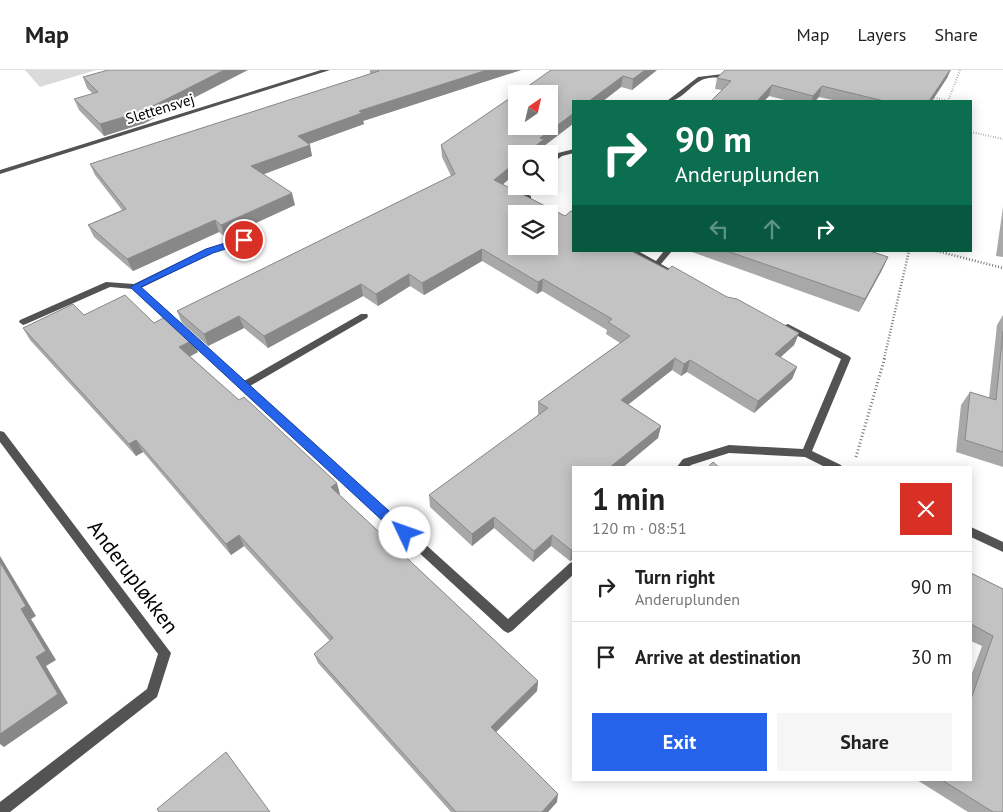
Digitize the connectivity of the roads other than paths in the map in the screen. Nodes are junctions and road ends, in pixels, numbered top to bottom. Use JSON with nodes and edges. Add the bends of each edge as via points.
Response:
{"nodes":[{"id":1,"x":327,"y":70,"type":"edge"},
{"id":2,"x":735,"y":70,"type":"edge"},
{"id":3,"x":671,"y":100,"type":"edge"},
{"id":4,"x":572,"y":151,"type":"edge"},
{"id":5,"x":558,"y":156,"type":"edge"},
{"id":6,"x":0,"y":172,"type":"edge"},
{"id":7,"x":523,"y":195,"type":"edge"},
{"id":8,"x":533,"y":200,"type":"edge"},
{"id":9,"x":244,"y":240,"type":"dead end"},
{"id":10,"x":634,"y":252,"type":"edge"},
{"id":11,"x":667,"y":252,"type":"edge"},
{"id":12,"x":657,"y":264,"type":"junction"},
{"id":13,"x":688,"y":282,"type":"edge"},
{"id":14,"x":135,"y":287,"type":"junction"},
{"id":15,"x":364,"y":316,"type":"dead end"},
{"id":16,"x":23,"y":322,"type":"dead end"},
{"id":17,"x":779,"y":322,"type":"edge"},
{"id":18,"x":243,"y":386,"type":"junction"},
{"id":19,"x":0,"y":435,"type":"edge"},
{"id":20,"x":806,"y":453,"type":"junction"},
{"id":21,"x":683,"y":466,"type":"edge"},
{"id":22,"x":833,"y":466,"type":"edge"},
{"id":23,"x":972,"y":532,"type":"edge"},
{"id":24,"x":1003,"y":547,"type":"edge"},
{"id":25,"x":572,"y":568,"type":"edge"},
{"id":26,"x":0,"y":810,"type":"edge"}],
"edges":[{"from":1,"to":6,"type":"street","name":"Slettensvej"},
{"from":2,"to":3,"type":"street","via":[[724,76],[700,78]]},
{"from":4,"to":5,"type":"street"},
{"from":7,"to":8,"type":"street"},
{"from":9,"to":14,"type":"street","via":[[209,251]]},
{"from":10,"to":12,"type":"street"},
{"from":11,"to":12,"type":"street"},
{"from":12,"to":13,"type":"street"},
{"from":14,"to":16,"type":"street","via":[[109,284]]},
{"from":14,"to":18,"type":"street"},
{"from":15,"to":18,"type":"street"},
{"from":17,"to":20,"type":"street","via":[[846,358]]},
{"from":18,"to":25,"type":"street","via":[[508,627]]},
{"from":19,"to":26,"type":"street","name":"Anderupløkken","via":[[165,653],[152,693]]},
{"from":20,"to":21,"type":"street","via":[[730,449]]},
{"from":20,"to":22,"type":"street"},
{"from":23,"to":24,"type":"street"}]}
